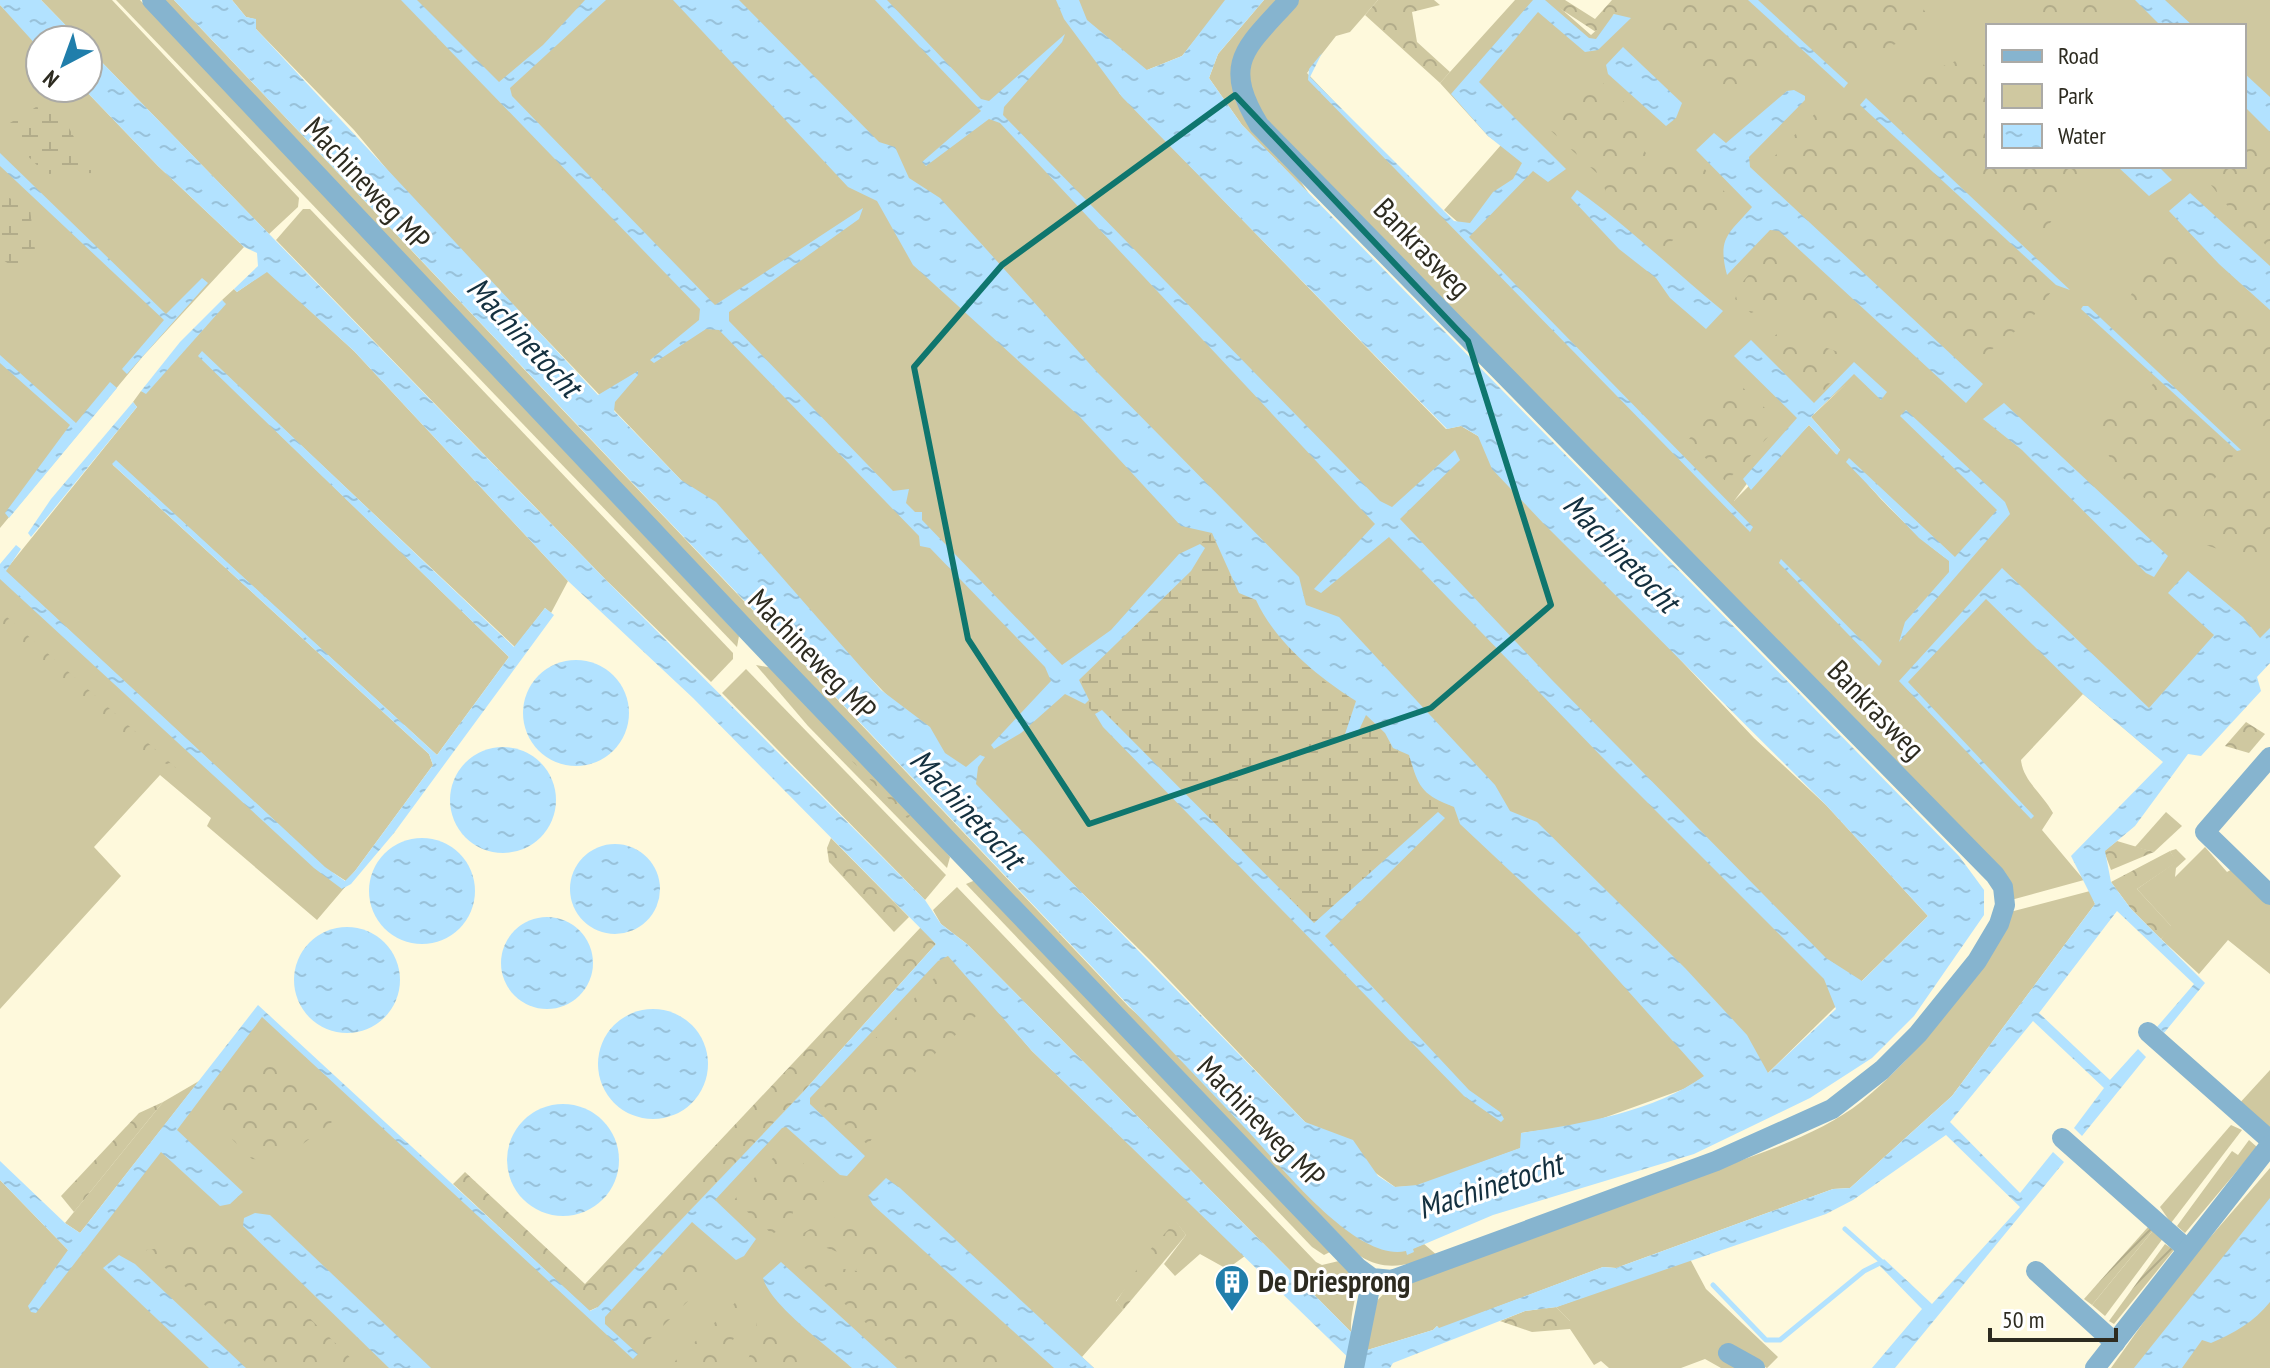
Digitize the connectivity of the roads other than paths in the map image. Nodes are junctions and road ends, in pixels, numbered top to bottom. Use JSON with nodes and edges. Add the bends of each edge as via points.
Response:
{"nodes":[{"id":1,"x":152,"y":0,"type":"edge"},
{"id":2,"x":1289,"y":0,"type":"edge"},
{"id":3,"x":2270,"y":757,"type":"edge"},
{"id":4,"x":2270,"y":895,"type":"edge"},
{"id":5,"x":2148,"y":1032,"type":"dead end"},
{"id":6,"x":2062,"y":1138,"type":"dead end"},
{"id":7,"x":2270,"y":1143,"type":"edge"},
{"id":8,"x":2187,"y":1249,"type":"junction"},
{"id":9,"x":2036,"y":1271,"type":"dead end"},
{"id":10,"x":1372,"y":1278,"type":"junction"},
{"id":11,"x":2115,"y":1343,"type":"junction"},
{"id":12,"x":1728,"y":1353,"type":"dead end"},
{"id":13,"x":1354,"y":1368,"type":"edge"},
{"id":14,"x":1755,"y":1368,"type":"edge"},
{"id":15,"x":2095,"y":1368,"type":"edge"}],
"edges":[{"from":1,"to":10,"type":"street","name":"Machineweg MP","via":[[916,808]]},
{"from":2,"to":10,"type":"street","name":"Bankrasweg","via":[[1249,45],[1238,69],[1241,90],[1259,125],[1995,875],[2005,905],[1977,961],[1948,999],[1882,1070],[1832,1109],[1702,1166],[1392,1280]]},
{"from":3,"to":4,"type":"street","via":[[2205,832]]},
{"from":5,"to":7,"type":"street"},
{"from":6,"to":8,"type":"street"},
{"from":7,"to":8,"type":"street"},
{"from":8,"to":11,"type":"street"},
{"from":9,"to":11,"type":"street"},
{"from":10,"to":13,"type":"street"},
{"from":11,"to":15,"type":"street"},
{"from":12,"to":14,"type":"street"}]}
